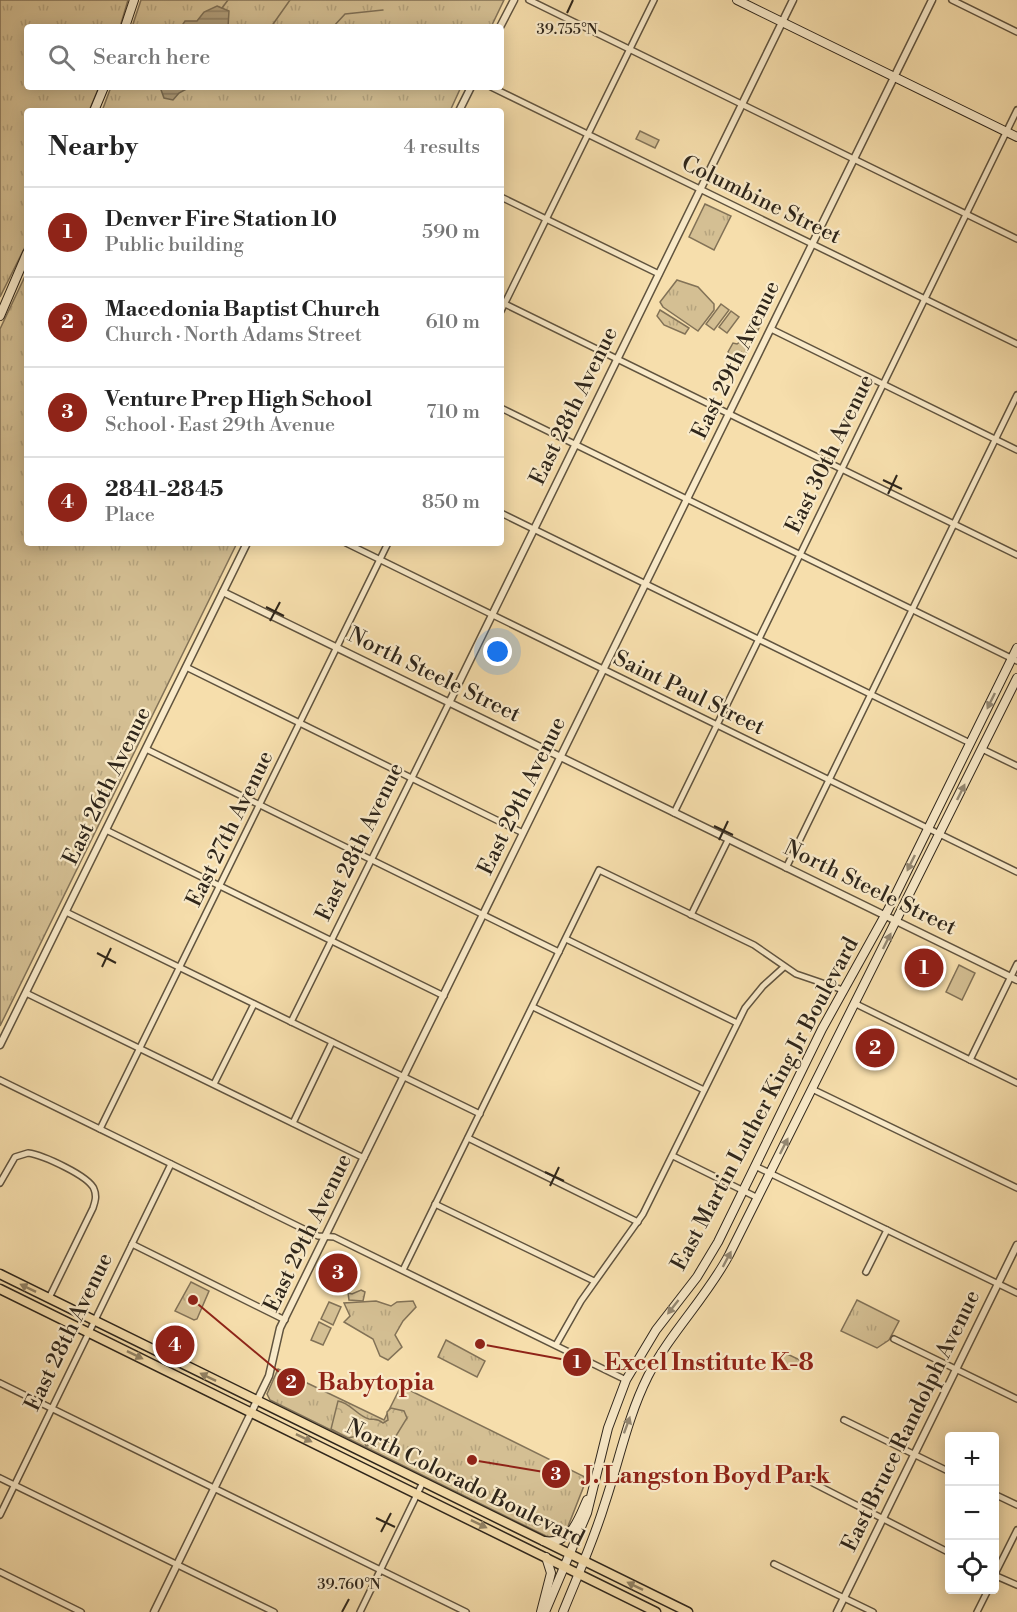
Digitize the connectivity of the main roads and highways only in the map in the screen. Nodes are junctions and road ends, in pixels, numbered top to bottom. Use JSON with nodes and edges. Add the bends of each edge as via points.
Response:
{"nodes":[{"id":1,"x":134,"y":0,"type":"edge"},
{"id":2,"x":737,"y":0,"type":"edge"},
{"id":3,"x":126,"y":24,"type":"edge"},
{"id":4,"x":103,"y":90,"type":"edge"},
{"id":5,"x":95,"y":108,"type":"edge"},
{"id":6,"x":1017,"y":137,"type":"edge"},
{"id":7,"x":24,"y":259,"type":"edge"},
{"id":8,"x":16,"y":276,"type":"junction"},
{"id":9,"x":0,"y":305,"type":"edge"},
{"id":10,"x":0,"y":316,"type":"edge"},
{"id":11,"x":1017,"y":648,"type":"edge"},
{"id":12,"x":1014,"y":660,"type":"edge"},
{"id":13,"x":1017,"y":678,"type":"edge"},
{"id":14,"x":0,"y":1274,"type":"edge"},
{"id":15,"x":0,"y":1289,"type":"edge"},
{"id":16,"x":597,"y":1476,"type":"junction"},
{"id":17,"x":541,"y":1540,"type":"junction"},
{"id":18,"x":571,"y":1555,"type":"junction"},
{"id":19,"x":546,"y":1557,"type":"junction"},
{"id":20,"x":583,"y":1560,"type":"junction"},
{"id":21,"x":566,"y":1567,"type":"junction"},
{"id":22,"x":578,"y":1573,"type":"junction"},
{"id":23,"x":541,"y":1612,"type":"edge"},
{"id":24,"x":545,"y":1612,"type":"edge"},
{"id":25,"x":563,"y":1612,"type":"edge"},
{"id":26,"x":656,"y":1612,"type":"edge"},
{"id":27,"x":687,"y":1612,"type":"edge"}],
"edges":[{"from":1,"to":3,"type":"main road"},
{"from":2,"to":6,"type":"main road"},
{"from":4,"to":5,"type":"main road"},
{"from":7,"to":8,"type":"main road"},
{"from":8,"to":9,"type":"main road"},
{"from":8,"to":10,"type":"main road"},
{"from":11,"to":12,"type":"main road","name":"East Martin Luther King Jr Boulevard"},
{"from":12,"to":16,"type":"main road","name":"East Martin Luther King Jr Boulevard","one_way":true,"via":[[885,915],[839,989],[707,1260],[656,1330],[626,1380],[609,1425]]},
{"from":20,"to":13,"type":"main road","name":"East Martin Luther King Jr Boulevard","one_way":true,"via":[[604,1507],[626,1427],[648,1378],[720,1272]]},
{"from":17,"to":14,"type":"main road","name":"North Colorado Boulevard","one_way":true},
{"from":15,"to":19,"type":"main road","name":"North Colorado Boulevard","one_way":true},
{"from":16,"to":17,"type":"main road","via":[[568,1535],[558,1541]]},
{"from":16,"to":18,"type":"main road","name":"East Martin Luther King Jr Boulevard"},
{"from":17,"to":18,"type":"main road","name":"North Colorado Boulevard"},
{"from":18,"to":20,"type":"main road","name":"North Colorado Boulevard"},
{"from":18,"to":21,"type":"main road","name":"East Martin Luther King Jr Boulevard"},
{"from":19,"to":21,"type":"main road","name":"North Colorado Boulevard"},
{"from":19,"to":23,"type":"main road","via":[[551,1573]]},
{"from":20,"to":22,"type":"main road","name":"East Martin Luther King Jr Boulevard"},
{"from":27,"to":20,"type":"main road","name":"North Colorado Boulevard","one_way":true},
{"from":21,"to":22,"type":"main road","name":"North Colorado Boulevard"},
{"from":21,"to":24,"type":"main road","name":"East Martin Luther King Jr Boulevard"},
{"from":22,"to":25,"type":"main road","name":"East Martin Luther King Jr Boulevard"},
{"from":22,"to":26,"type":"main road","name":"North Colorado Boulevard"}]}
